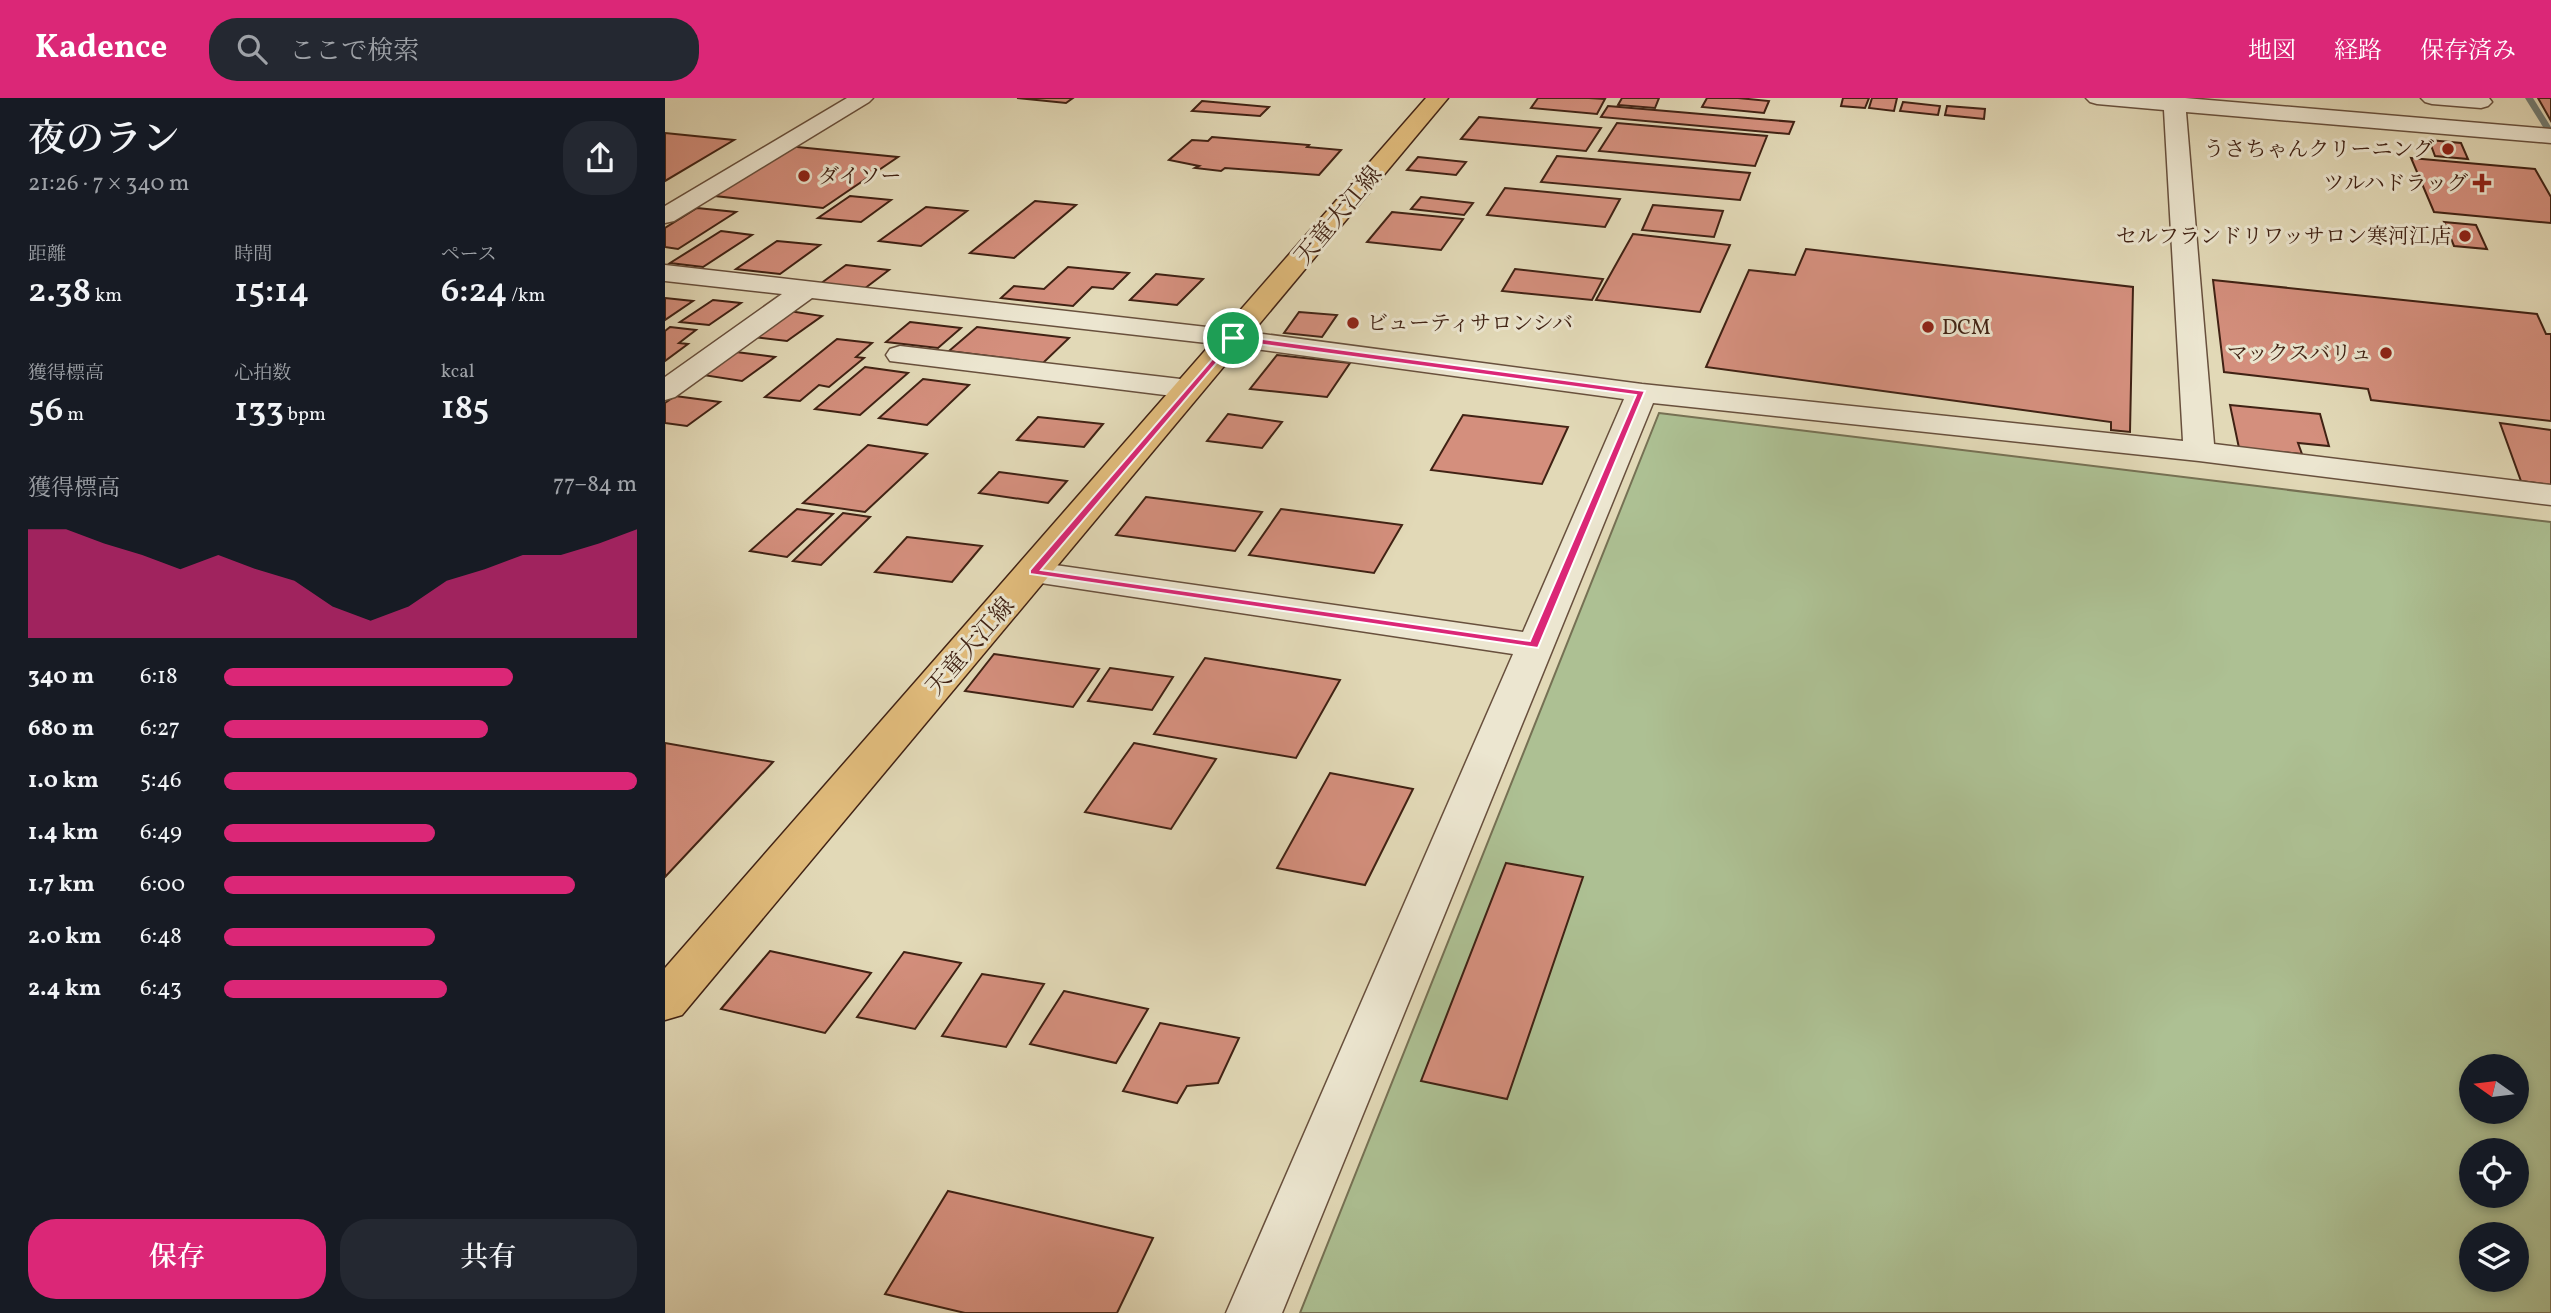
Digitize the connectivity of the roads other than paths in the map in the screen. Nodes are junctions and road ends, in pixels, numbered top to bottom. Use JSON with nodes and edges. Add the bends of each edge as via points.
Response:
{"nodes":[{"id":1,"x":862,"y":98,"type":"edge"},
{"id":2,"x":1437,"y":98,"type":"edge"},
{"id":3,"x":2097,"y":98,"type":"edge"},
{"id":4,"x":2432,"y":98,"type":"edge"},
{"id":5,"x":2174,"y":101,"type":"edge"},
{"id":6,"x":2232,"y":102,"type":"edge"},
{"id":7,"x":2479,"y":112,"type":"edge"},
{"id":8,"x":2551,"y":136,"type":"edge"},
{"id":9,"x":665,"y":216,"type":"edge"},
{"id":10,"x":665,"y":273,"type":"edge"},
{"id":11,"x":807,"y":289,"type":"junction"},
{"id":12,"x":1233,"y":338,"type":"junction"},
{"id":13,"x":900,"y":355,"type":"dead end"},
{"id":14,"x":671,"y":381,"type":"edge"},
{"id":15,"x":1189,"y":389,"type":"junction"},
{"id":16,"x":1642,"y":393,"type":"junction"},
{"id":17,"x":2199,"y":452,"type":"junction"},
{"id":18,"x":2551,"y":495,"type":"edge"},
{"id":19,"x":1034,"y":572,"type":"junction"},
{"id":20,"x":1534,"y":645,"type":"junction"},
{"id":21,"x":665,"y":1001,"type":"edge"},
{"id":22,"x":1254,"y":1313,"type":"edge"}],
"edges":[{"from":1,"to":9,"type":"street"},
{"from":2,"to":12,"type":"main road","name":"天童大江線"},
{"from":3,"to":5,"type":"street"},
{"from":4,"to":7,"type":"street"},
{"from":5,"to":6,"type":"street"},
{"from":5,"to":17,"type":"street"},
{"from":6,"to":7,"type":"street"},
{"from":7,"to":8,"type":"street","via":[[2524,134]]},
{"from":10,"to":11,"type":"street"},
{"from":11,"to":12,"type":"street"},
{"from":11,"to":14,"type":"street"},
{"from":12,"to":15,"type":"main road","name":"天童大江線"},
{"from":12,"to":16,"type":"street"},
{"from":13,"to":15,"type":"street"},
{"from":15,"to":19,"type":"main road","name":"天童大江線"},
{"from":16,"to":17,"type":"street"},
{"from":16,"to":20,"type":"street"},
{"from":17,"to":18,"type":"street"},
{"from":19,"to":20,"type":"street"},
{"from":19,"to":21,"type":"main road","name":"天童大江線"},
{"from":20,"to":22,"type":"street"}]}
